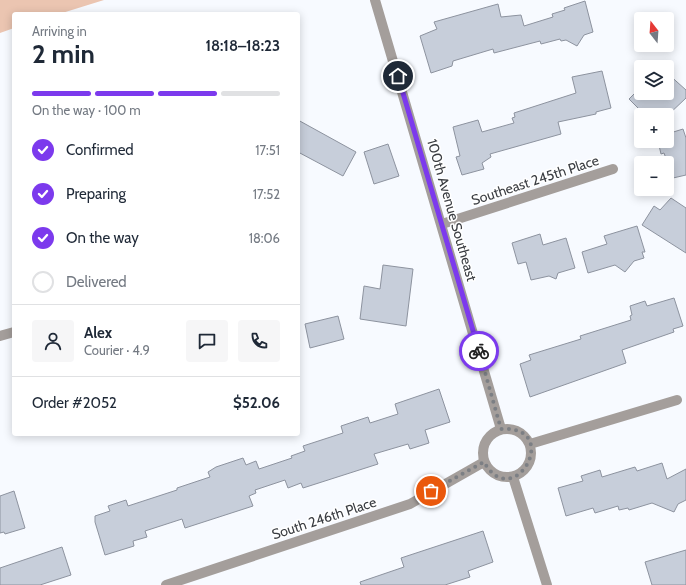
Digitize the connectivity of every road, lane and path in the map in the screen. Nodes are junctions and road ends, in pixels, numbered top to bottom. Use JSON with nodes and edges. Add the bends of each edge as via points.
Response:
{"nodes":[{"id":1,"x":375,"y":0,"type":"edge"},
{"id":2,"x":613,"y":169,"type":"dead end"},
{"id":3,"x":442,"y":224,"type":"junction"},
{"id":4,"x":12,"y":333,"type":"edge"},
{"id":5,"x":0,"y":336,"type":"edge"},
{"id":6,"x":676,"y":400,"type":"dead end"},
{"id":7,"x":501,"y":429,"type":"junction"},
{"id":8,"x":530,"y":444,"type":"junction"},
{"id":9,"x":484,"y":462,"type":"junction"},
{"id":10,"x":513,"y":477,"type":"junction"},
{"id":11,"x":166,"y":585,"type":"edge"},
{"id":12,"x":547,"y":585,"type":"edge"}],
"edges":[{"from":1,"to":3,"type":"street","name":"100th Avenue Southeast"},
{"from":2,"to":3,"type":"street","name":"Southeast 245th Place"},
{"from":3,"to":7,"type":"street","name":"100th Avenue Southeast"},
{"from":4,"to":5,"type":"street"},
{"from":6,"to":8,"type":"street"},
{"from":7,"to":8,"type":"street","via":[[522,433]]},
{"from":7,"to":9,"type":"street","via":[[494,432],[484,445]]},
{"from":8,"to":10,"type":"street","via":[[530,460],[521,474]]},
{"from":9,"to":10,"type":"street","via":[[499,476]]},
{"from":9,"to":11,"type":"street","name":"South 246th Place","via":[[410,504]]},
{"from":10,"to":12,"type":"street"}]}
